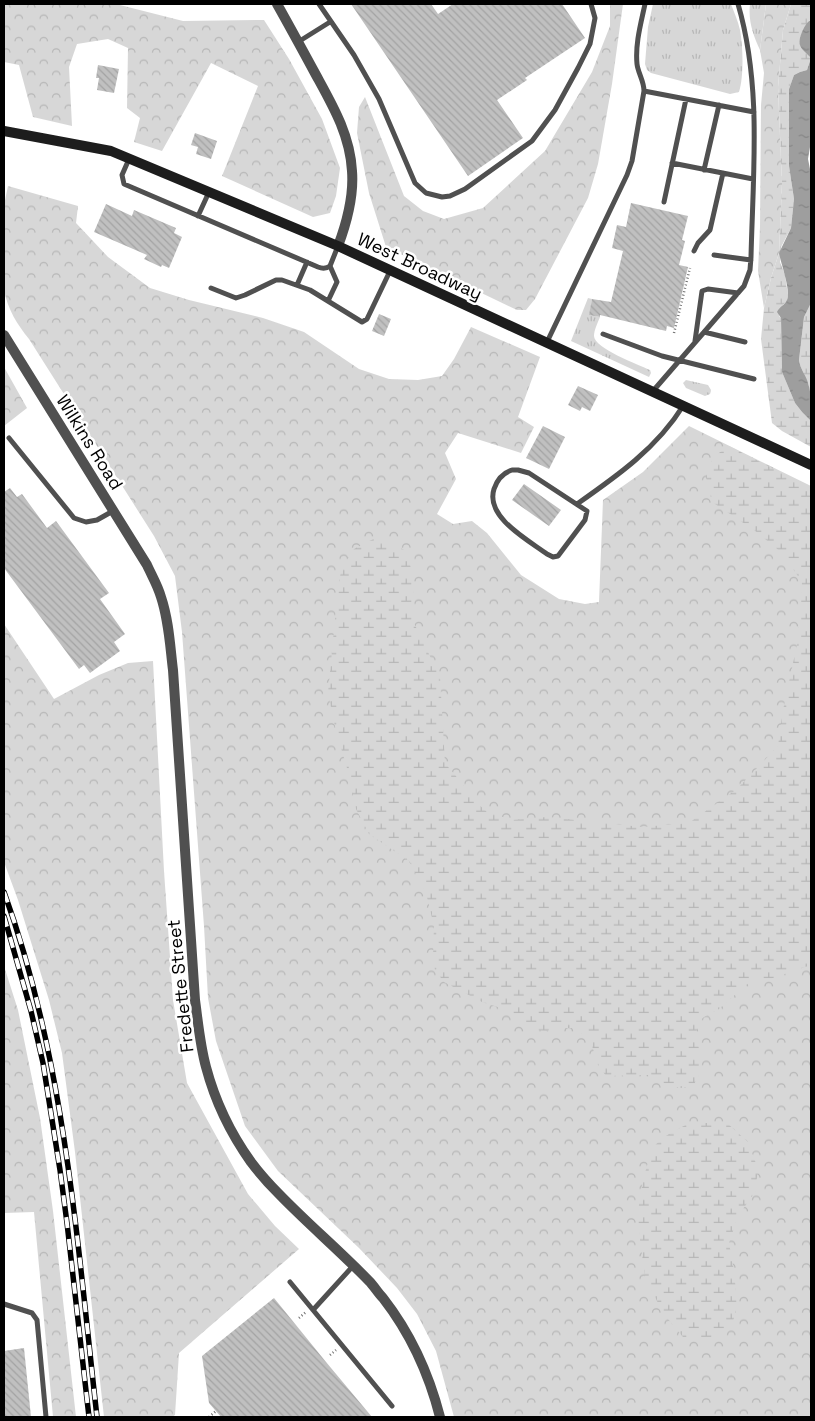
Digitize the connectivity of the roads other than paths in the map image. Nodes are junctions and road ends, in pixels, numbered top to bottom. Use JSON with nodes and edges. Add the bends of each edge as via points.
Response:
{"nodes":[{"id":1,"x":277,"y":4,"type":"edge"},
{"id":2,"x":319,"y":4,"type":"edge"},
{"id":3,"x":591,"y":4,"type":"edge"},
{"id":4,"x":645,"y":4,"type":"edge"},
{"id":5,"x":739,"y":6,"type":"edge"},
{"id":6,"x":330,"y":22,"type":"junction"},
{"id":7,"x":298,"y":42,"type":"junction"},
{"id":8,"x":644,"y":91,"type":"junction"},
{"id":9,"x":686,"y":99,"type":"junction"},
{"id":10,"x":719,"y":106,"type":"junction"},
{"id":11,"x":754,"y":112,"type":"junction"},
{"id":12,"x":4,"y":131,"type":"edge"},
{"id":13,"x":129,"y":158,"type":"junction"},
{"id":14,"x":672,"y":163,"type":"junction"},
{"id":15,"x":704,"y":170,"type":"junction"},
{"id":16,"x":722,"y":173,"type":"junction"},
{"id":17,"x":753,"y":179,"type":"junction"},
{"id":18,"x":209,"y":192,"type":"junction"},
{"id":19,"x":664,"y":202,"type":"dead end"},
{"id":20,"x":198,"y":216,"type":"junction"},
{"id":21,"x":338,"y":246,"type":"junction"},
{"id":22,"x":694,"y":251,"type":"dead end"},
{"id":23,"x":714,"y":255,"type":"dead end"},
{"id":24,"x":751,"y":260,"type":"junction"},
{"id":25,"x":306,"y":262,"type":"junction"},
{"id":26,"x":330,"y":266,"type":"junction"},
{"id":27,"x":390,"y":270,"type":"junction"},
{"id":28,"x":297,"y":285,"type":"junction"},
{"id":29,"x":211,"y":288,"type":"dead end"},
{"id":30,"x":738,"y":293,"type":"junction"},
{"id":31,"x":328,"y":301,"type":"junction"},
{"id":32,"x":704,"y":332,"type":"junction"},
{"id":33,"x":603,"y":334,"type":"dead end"},
{"id":34,"x":4,"y":335,"type":"edge"},
{"id":35,"x":547,"y":342,"type":"junction"},
{"id":36,"x":745,"y":342,"type":"dead end"},
{"id":37,"x":695,"y":343,"type":"junction"},
{"id":38,"x":679,"y":361,"type":"junction"},
{"id":39,"x":754,"y":379,"type":"dead end"},
{"id":40,"x":653,"y":392,"type":"junction"},
{"id":41,"x":684,"y":406,"type":"junction"},
{"id":42,"x":9,"y":438,"type":"dead end"},
{"id":43,"x":811,"y":465,"type":"edge"},
{"id":44,"x":577,"y":504,"type":"junction"},
{"id":45,"x":113,"y":511,"type":"junction"},
{"id":46,"x":148,"y":567,"type":"joint"},
{"id":47,"x":353,"y":1266,"type":"junction"},
{"id":48,"x":290,"y":1282,"type":"dead end"},
{"id":49,"x":4,"y":1304,"type":"edge"},
{"id":50,"x":313,"y":1310,"type":"junction"},
{"id":51,"x":392,"y":1406,"type":"dead end"},
{"id":52,"x":46,"y":1417,"type":"edge"},
{"id":53,"x":440,"y":1417,"type":"edge"}],
"edges":[{"from":1,"to":7,"type":"street"},
{"from":2,"to":6,"type":"lane"},
{"from":3,"to":6,"type":"lane","via":[[595,18],[590,44],[554,110],[532,141],[465,188],[442,197],[426,192],[415,183],[380,99]]},
{"from":4,"to":8,"type":"lane","via":[[637,50],[638,71]]},
{"from":5,"to":11,"type":"lane","via":[[749,53]]},
{"from":6,"to":7,"type":"lane"},
{"from":7,"to":21,"type":"street","via":[[339,119],[351,156],[351,200]]},
{"from":8,"to":9,"type":"lane"},
{"from":8,"to":35,"type":"lane","via":[[627,175]]},
{"from":9,"to":10,"type":"lane"},
{"from":9,"to":14,"type":"lane"},
{"from":10,"to":11,"type":"lane"},
{"from":10,"to":15,"type":"lane"},
{"from":11,"to":17,"type":"lane"},
{"from":12,"to":13,"type":"main road","name":"West Broadway","via":[[111,151]]},
{"from":13,"to":18,"type":"main road","name":"West Broadway"},
{"from":13,"to":20,"type":"lane","via":[[122,175],[124,184]]},
{"from":14,"to":15,"type":"lane"},
{"from":14,"to":19,"type":"lane"},
{"from":15,"to":16,"type":"lane"},
{"from":16,"to":17,"type":"lane"},
{"from":16,"to":22,"type":"lane","via":[[710,230]]},
{"from":17,"to":24,"type":"lane"},
{"from":18,"to":20,"type":"lane"},
{"from":18,"to":21,"type":"main road","name":"West Broadway"},
{"from":20,"to":25,"type":"lane"},
{"from":21,"to":26,"type":"lane"},
{"from":21,"to":27,"type":"main road","name":"West Broadway"},
{"from":23,"to":24,"type":"lane"},
{"from":24,"to":30,"type":"lane","via":[[744,286]]},
{"from":25,"to":26,"type":"lane","via":[[323,269]]},
{"from":25,"to":28,"type":"lane"},
{"from":26,"to":31,"type":"lane","via":[[337,282]]},
{"from":27,"to":31,"type":"lane","via":[[365,321]]},
{"from":27,"to":35,"type":"main road","name":"West Broadway"},
{"from":28,"to":29,"type":"lane","via":[[276,280],[236,298]]},
{"from":28,"to":31,"type":"lane"},
{"from":30,"to":32,"type":"lane"},
{"from":30,"to":37,"type":"lane","via":[[702,291]]},
{"from":32,"to":36,"type":"lane"},
{"from":32,"to":37,"type":"lane"},
{"from":33,"to":38,"type":"lane"},
{"from":34,"to":45,"type":"street","name":"Wilkins Road"},
{"from":35,"to":40,"type":"main road","name":"West Broadway"},
{"from":37,"to":38,"type":"lane"},
{"from":38,"to":39,"type":"lane"},
{"from":38,"to":40,"type":"lane"},
{"from":40,"to":41,"type":"main road","name":"West Broadway"},
{"from":41,"to":43,"type":"main road","name":"West Broadway"},
{"from":41,"to":44,"type":"lane","via":[[665,432],[641,456]]},
{"from":42,"to":45,"type":"lane","via":[[74,518],[86,522]]},
{"from":44,"to":44,"type":"lane","via":[[518,470],[502,475],[492,499],[506,523],[553,557],[561,554],[585,520],[587,511]]},
{"from":45,"to":46,"type":"street","name":"Wilkins Road"},
{"from":46,"to":47,"type":"street","name":"Fredette Street","via":[[161,596],[170,639],[195,1000],[206,1067],[225,1118],[252,1164],[291,1207]]},
{"from":47,"to":50,"type":"lane"},
{"from":47,"to":53,"type":"street","name":"Fredette Street","via":[[370,1282],[403,1326],[424,1368]]},
{"from":48,"to":50,"type":"lane"},
{"from":49,"to":52,"type":"lane","via":[[36,1317]]},
{"from":50,"to":51,"type":"lane"}]}
